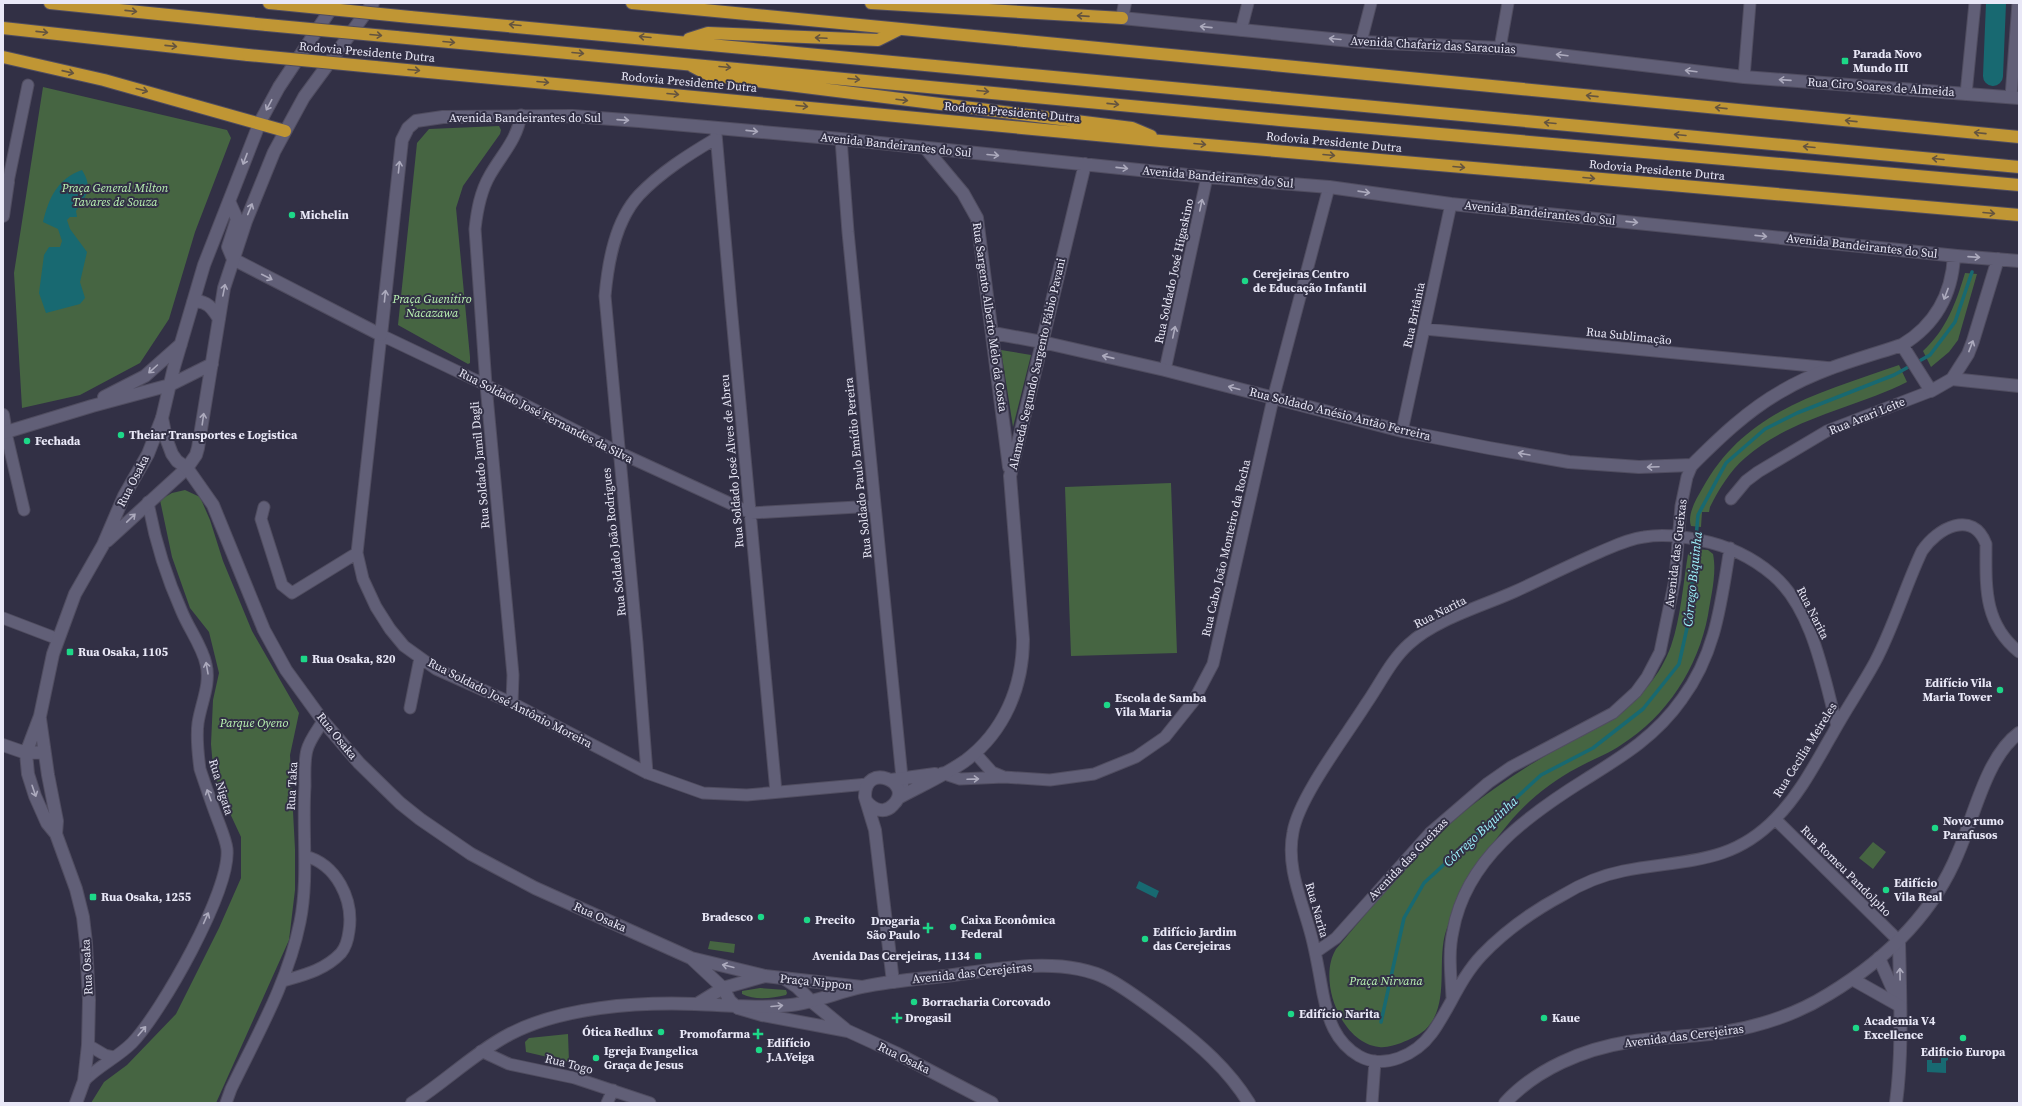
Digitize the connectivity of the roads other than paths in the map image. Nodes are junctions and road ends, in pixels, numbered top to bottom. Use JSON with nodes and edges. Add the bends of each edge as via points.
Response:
{"nodes":[{"id":1,"x":50,"y":3,"type":"edge"},
{"id":2,"x":335,"y":3,"type":"edge"},
{"id":3,"x":373,"y":3,"type":"edge"},
{"id":4,"x":632,"y":3,"type":"edge"},
{"id":5,"x":688,"y":3,"type":"edge"},
{"id":6,"x":871,"y":3,"type":"edge"},
{"id":7,"x":1125,"y":3,"type":"edge"},
{"id":8,"x":1248,"y":3,"type":"edge"},
{"id":9,"x":1371,"y":3,"type":"edge"},
{"id":10,"x":1508,"y":3,"type":"edge"},
{"id":11,"x":1750,"y":3,"type":"edge"},
{"id":12,"x":1975,"y":3,"type":"edge"},
{"id":13,"x":2018,"y":3,"type":"edge"},
{"id":14,"x":275,"y":4,"type":"edge"},
{"id":15,"x":676,"y":7,"type":"junction"},
{"id":16,"x":1122,"y":18,"type":"junction"},
{"id":17,"x":3,"y":28,"type":"edge"},
{"id":18,"x":900,"y":29,"type":"junction"},
{"id":19,"x":1241,"y":30,"type":"junction"},
{"id":20,"x":684,"y":41,"type":"junction"},
{"id":21,"x":1361,"y":42,"type":"junction"},
{"id":22,"x":1500,"y":48,"type":"junction"},
{"id":23,"x":3,"y":56,"type":"edge"},
{"id":24,"x":686,"y":63,"type":"junction"},
{"id":25,"x":1744,"y":77,"type":"junction"},
{"id":26,"x":28,"y":85,"type":"dead end"},
{"id":27,"x":1966,"y":94,"type":"junction"},
{"id":28,"x":2015,"y":98,"type":"edge"},
{"id":29,"x":521,"y":115,"type":"junction"},
{"id":30,"x":416,"y":121,"type":"joint"},
{"id":31,"x":260,"y":122,"type":"junction"},
{"id":32,"x":285,"y":131,"type":"junction"},
{"id":33,"x":716,"y":133,"type":"junction"},
{"id":34,"x":2019,"y":137,"type":"edge"},
{"id":35,"x":842,"y":139,"type":"junction"},
{"id":36,"x":1161,"y":141,"type":"junction"},
{"id":37,"x":927,"y":150,"type":"junction"},
{"id":38,"x":1085,"y":164,"type":"junction"},
{"id":39,"x":2019,"y":167,"type":"edge"},
{"id":40,"x":1207,"y":178,"type":"junction"},
{"id":41,"x":5,"y":184,"type":"edge"},
{"id":42,"x":2019,"y":185,"type":"edge"},
{"id":43,"x":1329,"y":187,"type":"junction"},
{"id":44,"x":229,"y":201,"type":"junction"},
{"id":45,"x":1451,"y":204,"type":"junction"},
{"id":46,"x":3,"y":216,"type":"edge"},
{"id":47,"x":2019,"y":216,"type":"edge"},
{"id":48,"x":1954,"y":256,"type":"junction"},
{"id":49,"x":233,"y":259,"type":"junction"},
{"id":50,"x":1998,"y":259,"type":"junction"},
{"id":51,"x":2019,"y":261,"type":"edge"},
{"id":52,"x":192,"y":302,"type":"junction"},
{"id":53,"x":219,"y":319,"type":"junction"},
{"id":54,"x":1424,"y":329,"type":"junction"},
{"id":55,"x":993,"y":333,"type":"junction"},
{"id":56,"x":381,"y":335,"type":"junction"},
{"id":57,"x":1042,"y":342,"type":"junction"},
{"id":58,"x":182,"y":343,"type":"junction"},
{"id":59,"x":1905,"y":349,"type":"junction"},
{"id":60,"x":212,"y":364,"type":"junction"},
{"id":61,"x":1832,"y":368,"type":"junction"},
{"id":62,"x":1165,"y":370,"type":"junction"},
{"id":63,"x":1952,"y":379,"type":"junction"},
{"id":64,"x":170,"y":385,"type":"junction"},
{"id":65,"x":486,"y":385,"type":"junction"},
{"id":66,"x":2019,"y":386,"type":"edge"},
{"id":67,"x":1931,"y":391,"type":"junction"},
{"id":68,"x":1273,"y":399,"type":"junction"},
{"id":69,"x":92,"y":406,"type":"junction"},
{"id":70,"x":3,"y":415,"type":"edge"},
{"id":71,"x":162,"y":418,"type":"junction"},
{"id":72,"x":1402,"y":431,"type":"junction"},
{"id":73,"x":4,"y":433,"type":"edge"},
{"id":74,"x":618,"y":452,"type":"junction"},
{"id":75,"x":1692,"y":465,"type":"junction"},
{"id":76,"x":187,"y":468,"type":"junction"},
{"id":77,"x":1010,"y":476,"type":"junction"},
{"id":78,"x":1731,"y":499,"type":"dead end"},
{"id":79,"x":148,"y":502,"type":"junction"},
{"id":80,"x":875,"y":506,"type":"junction"},
{"id":81,"x":264,"y":507,"type":"dead end"},
{"id":82,"x":24,"y":510,"type":"dead end"},
{"id":83,"x":750,"y":513,"type":"junction"},
{"id":84,"x":1683,"y":537,"type":"junction"},
{"id":85,"x":103,"y":545,"type":"junction"},
{"id":86,"x":1730,"y":548,"type":"junction"},
{"id":87,"x":357,"y":553,"type":"junction"},
{"id":88,"x":3,"y":618,"type":"edge"},
{"id":89,"x":58,"y":639,"type":"junction"},
{"id":90,"x":2017,"y":649,"type":"edge"},
{"id":91,"x":420,"y":658,"type":"junction"},
{"id":92,"x":512,"y":703,"type":"junction"},
{"id":93,"x":410,"y":708,"type":"dead end"},
{"id":94,"x":40,"y":716,"type":"junction"},
{"id":95,"x":323,"y":722,"type":"junction"},
{"id":96,"x":1837,"y":726,"type":"junction"},
{"id":97,"x":2019,"y":733,"type":"edge"},
{"id":98,"x":3,"y":745,"type":"edge"},
{"id":99,"x":44,"y":752,"type":"junction"},
{"id":100,"x":26,"y":753,"type":"junction"},
{"id":101,"x":975,"y":753,"type":"junction"},
{"id":102,"x":647,"y":772,"type":"junction"},
{"id":103,"x":942,"y":773,"type":"junction"},
{"id":104,"x":1004,"y":777,"type":"junction"},
{"id":105,"x":896,"y":780,"type":"junction"},
{"id":106,"x":868,"y":784,"type":"junction"},
{"id":107,"x":776,"y":792,"type":"junction"},
{"id":108,"x":898,"y":800,"type":"junction"},
{"id":109,"x":867,"y":802,"type":"junction"},
{"id":110,"x":1775,"y":819,"type":"junction"},
{"id":111,"x":875,"y":830,"type":"junction"},
{"id":112,"x":56,"y":834,"type":"junction"},
{"id":113,"x":305,"y":856,"type":"junction"},
{"id":114,"x":1899,"y":941,"type":"junction"},
{"id":115,"x":1316,"y":952,"type":"junction"},
{"id":116,"x":691,"y":958,"type":"junction"},
{"id":117,"x":1879,"y":958,"type":"junction"},
{"id":118,"x":765,"y":976,"type":"junction"},
{"id":119,"x":782,"y":977,"type":"junction"},
{"id":120,"x":1852,"y":979,"type":"junction"},
{"id":121,"x":284,"y":981,"type":"junction"},
{"id":122,"x":893,"y":982,"type":"junction"},
{"id":123,"x":862,"y":987,"type":"junction"},
{"id":124,"x":723,"y":988,"type":"junction"},
{"id":125,"x":1452,"y":997,"type":"junction"},
{"id":126,"x":811,"y":1001,"type":"junction"},
{"id":127,"x":696,"y":1004,"type":"junction"},
{"id":128,"x":1900,"y":1006,"type":"junction"},
{"id":129,"x":738,"y":1008,"type":"junction"},
{"id":130,"x":812,"y":1024,"type":"joint"},
{"id":131,"x":848,"y":1031,"type":"junction"},
{"id":132,"x":88,"y":1045,"type":"junction"},
{"id":133,"x":481,"y":1051,"type":"junction"},
{"id":134,"x":114,"y":1057,"type":"junction"},
{"id":135,"x":1375,"y":1061,"type":"junction"},
{"id":136,"x":84,"y":1081,"type":"junction"},
{"id":137,"x":613,"y":1090,"type":"junction"},
{"id":138,"x":76,"y":1103,"type":"edge"},
{"id":139,"x":226,"y":1103,"type":"edge"},
{"id":140,"x":412,"y":1103,"type":"edge"},
{"id":141,"x":607,"y":1103,"type":"edge"},
{"id":142,"x":650,"y":1103,"type":"edge"},
{"id":143,"x":992,"y":1103,"type":"edge"},
{"id":144,"x":1249,"y":1103,"type":"edge"},
{"id":145,"x":1372,"y":1103,"type":"edge"},
{"id":146,"x":1505,"y":1103,"type":"edge"},
{"id":147,"x":1896,"y":1103,"type":"edge"}],
"edges":[{"from":1,"to":24,"type":"highway","name":"Rodovia Presidente Dutra","one_way":true,"bridge":true,"via":[[267,26]]},
{"from":2,"to":31,"type":"street","name":"Rua Osaka","one_way":true,"via":[[279,87]]},
{"from":3,"to":32,"type":"street","via":[[304,97]]},
{"from":4,"to":15,"type":"highway"},
{"from":5,"to":15,"type":"highway"},
{"from":16,"to":6,"type":"highway","one_way":true},
{"from":7,"to":16,"type":"street"},
{"from":8,"to":19,"type":"street"},
{"from":9,"to":21,"type":"street"},
{"from":10,"to":22,"type":"street"},
{"from":11,"to":25,"type":"street"},
{"from":12,"to":27,"type":"street"},
{"from":13,"to":28,"type":"street"},
{"from":20,"to":14,"type":"highway","one_way":true,"bridge":true},
{"from":15,"to":18,"type":"highway"},
{"from":19,"to":16,"type":"street","name":"Avenida Chafariz das Saracuias","one_way":true},
{"from":17,"to":36,"type":"highway","name":"Rodovia Presidente Dutra","one_way":true,"bridge":true,"via":[[248,55]]},
{"from":18,"to":20,"type":"highway","one_way":true,"via":[[878,40],[708,33]]},
{"from":34,"to":18,"type":"highway","one_way":true},
{"from":21,"to":19,"type":"street","name":"Avenida Chafariz das Saracuias","one_way":true},
{"from":39,"to":20,"type":"highway","one_way":true},
{"from":21,"to":22,"type":"street","name":"Avenida Chafariz das Saracuias"},
{"from":25,"to":22,"type":"street","name":"Avenida Chafariz das Saracuias","one_way":true},
{"from":23,"to":31,"type":"highway","one_way":true},
{"from":24,"to":36,"type":"highway","one_way":true,"via":[[709,75],[1132,128]]},
{"from":24,"to":42,"type":"highway","name":"Rodovia Presidente Dutra","one_way":true,"via":[[1280,120]]},
{"from":27,"to":25,"type":"street","name":"Rua Ciro Soares de Almeida","one_way":true},
{"from":26,"to":41,"type":"street"},
{"from":27,"to":28,"type":"street","name":"Rua Ciro Soares de Almeida"},
{"from":29,"to":30,"type":"street","name":"Avenida Bandeirantes do Sul","via":[[443,117]]},
{"from":29,"to":33,"type":"street","name":"Avenida Bandeirantes do Sul","one_way":true,"via":[[572,116]]},
{"from":29,"to":65,"type":"street","name":"Rua Soldado Jamil Dagli","via":[[519,130],[489,176],[476,216]]},
{"from":56,"to":30,"type":"street","name":"Rua Soldado José Antônio Moreira","one_way":true,"via":[[402,140],[408,128]]},
{"from":31,"to":32,"type":"highway"},
{"from":31,"to":44,"type":"street","name":"Rua Osaka","one_way":true},
{"from":49,"to":32,"type":"street","one_way":true,"via":[[269,162]]},
{"from":33,"to":35,"type":"street","name":"Avenida Bandeirantes do Sul","one_way":true},
{"from":33,"to":74,"type":"street","name":"Rua Soldado João Rodrigues","via":[[638,196],[627,213],[615,242],[605,296]]},
{"from":33,"to":83,"type":"street","name":"Rua Soldado José Alves de Abreu"},
{"from":35,"to":37,"type":"street","name":"Avenida Bandeirantes do Sul"},
{"from":35,"to":80,"type":"street","name":"Rua Soldado Paulo Emídio Pereira","via":[[849,240]]},
{"from":36,"to":47,"type":"highway","name":"Rodovia Presidente Dutra","one_way":true},
{"from":37,"to":38,"type":"street","name":"Avenida Bandeirantes do Sul","one_way":true},
{"from":37,"to":55,"type":"street","name":"Rua Sargento Alberto Melo da Costa","via":[[963,193],[977,218]]},
{"from":38,"to":40,"type":"street","name":"Avenida Bandeirantes do Sul","one_way":true},
{"from":38,"to":57,"type":"street","name":"Alameda Segundo Sargento Fábio Pavani"},
{"from":40,"to":43,"type":"street","name":"Avenida Bandeirantes do Sul"},
{"from":62,"to":40,"type":"street","name":"Rua Soldado José Higaskino","one_way":true},
{"from":41,"to":46,"type":"street"},
{"from":43,"to":45,"type":"street","name":"Avenida Bandeirantes do Sul","one_way":true},
{"from":43,"to":68,"type":"street","name":"Rua Cabo João Monteiro da Rocha"},
{"from":44,"to":49,"type":"street","via":[[237,219],[228,247]]},
{"from":44,"to":52,"type":"street","name":"Rua Osaka"},
{"from":45,"to":48,"type":"street","name":"Avenida Bandeirantes do Sul","one_way":true},
{"from":45,"to":54,"type":"street","name":"Rua Britânia"},
{"from":48,"to":50,"type":"street","name":"Avenida Bandeirantes do Sul","one_way":true},
{"from":48,"to":59,"type":"street","name":"Avenida das Gueixas","one_way":true,"via":[[1951,280],[1940,309]]},
{"from":53,"to":49,"type":"street","one_way":true,"via":[[224,288]]},
{"from":49,"to":56,"type":"street","name":"Rua Soldado José Fernandes da Silva","one_way":true},
{"from":50,"to":51,"type":"street","name":"Avenida Bandeirantes do Sul"},
{"from":63,"to":50,"type":"street","one_way":true,"via":[[1973,341]]},
{"from":52,"to":53,"type":"street","via":[[206,303]]},
{"from":52,"to":58,"type":"street","name":"Rua Osaka"},
{"from":53,"to":60,"type":"street"},
{"from":54,"to":61,"type":"street","name":"Rua Sublimação"},
{"from":54,"to":72,"type":"street","name":"Rua Britânia"},
{"from":55,"to":57,"type":"street","name":"Rua Soldado Anésio Antão Ferreira"},
{"from":55,"to":77,"type":"street","name":"Rua Sargento Alberto Melo da Costa"},
{"from":56,"to":65,"type":"street","name":"Rua Soldado José Fernandes da Silva"},
{"from":56,"to":87,"type":"street","name":"Rua Soldado José Antônio Moreira"},
{"from":62,"to":57,"type":"street","name":"Rua Soldado Anésio Antão Ferreira","one_way":true},
{"from":57,"to":77,"type":"street","name":"Alameda Segundo Sargento Fábio Pavani"},
{"from":58,"to":64,"type":"street","name":"Rua Osaka"},
{"from":58,"to":69,"type":"street","one_way":true,"via":[[145,376],[102,398]]},
{"from":59,"to":61,"type":"street","name":"Avenida das Gueixas"},
{"from":59,"to":67,"type":"street"},
{"from":60,"to":64,"type":"street"},
{"from":76,"to":60,"type":"street","one_way":true,"via":[[198,448]]},
{"from":61,"to":75,"type":"street","name":"Avenida das Gueixas","via":[[1765,401],[1732,427]]},
{"from":68,"to":62,"type":"street","name":"Rua Soldado Anésio Antão Ferreira","one_way":true},
{"from":63,"to":66,"type":"street"},
{"from":63,"to":67,"type":"street","name":"Rua Arari Leite"},
{"from":64,"to":69,"type":"street"},
{"from":64,"to":71,"type":"street","name":"Rua Osaka"},
{"from":65,"to":74,"type":"street","name":"Rua Soldado José Fernandes da Silva"},
{"from":65,"to":92,"type":"street","name":"Rua Soldado Jamil Dagli","via":[[513,675]]},
{"from":67,"to":78,"type":"street","name":"Rua Arari Leite","via":[[1827,431],[1758,472],[1746,481]]},
{"from":68,"to":72,"type":"street","name":"Rua Soldado Anésio Antão Ferreira"},
{"from":68,"to":104,"type":"street","name":"Rua Cabo João Monteiro da Rocha","via":[[1213,664],[1194,702],[1156,744],[1136,757],[1094,774],[1050,780]]},
{"from":69,"to":73,"type":"street"},
{"from":70,"to":73,"type":"street"},
{"from":71,"to":76,"type":"street","via":[[172,454]]},
{"from":71,"to":85,"type":"street","name":"Rua Osaka","via":[[148,454],[124,496]]},
{"from":75,"to":72,"type":"street","name":"Rua Soldado Anésio Antão Ferreira","one_way":true,"via":[[1639,467],[1569,462]]},
{"from":73,"to":82,"type":"street"},
{"from":74,"to":83,"type":"street","name":"Rua Soldado José Fernandes da Silva"},
{"from":74,"to":102,"type":"street","name":"Rua Soldado João Rodrigues"},
{"from":75,"to":84,"type":"street","name":"Avenida das Gueixas","via":[[1681,506]]},
{"from":76,"to":79,"type":"street","name":"Rua Osaka"},
{"from":76,"to":95,"type":"street","name":"Rua Osaka","via":[[213,505],[264,630],[286,670]]},
{"from":77,"to":101,"type":"street","name":"Alameda Segundo Sargento Fábio Pavani","via":[[1023,660],[1013,699],[994,731]]},
{"from":85,"to":79,"type":"street","name":"Rua Osaka","one_way":true},
{"from":134,"to":79,"type":"street","name":"Rua Nigata","one_way":true,"via":[[131,1044],[145,1028],[191,952],[211,907],[227,857],[198,755],[198,723],[208,682],[206,662],[162,564]]},
{"from":80,"to":83,"type":"street","name":"Rua Soldado José Fernandes da Silva"},
{"from":80,"to":105,"type":"street","name":"Rua Soldado Paulo Emídio Pereira"},
{"from":81,"to":87,"type":"street","via":[[261,519],[282,585],[292,593]]},
{"from":83,"to":107,"type":"street","name":"Rua Soldado José Alves de Abreu"},
{"from":84,"to":86,"type":"street","name":"Rua Narita"},
{"from":84,"to":115,"type":"street","name":"Avenida das Gueixas","via":[[1660,652],[1636,692],[1613,713],[1511,767],[1488,783],[1430,832],[1336,938]]},
{"from":84,"to":115,"type":"street","name":"Rua Narita","via":[[1648,536],[1620,544],[1442,623],[1405,647],[1321,774],[1294,822],[1291,840],[1292,869]]},
{"from":85,"to":89,"type":"street","name":"Rua Osaka","via":[[75,594]]},
{"from":86,"to":96,"type":"street","name":"Rua Narita","via":[[1774,575],[1788,590],[1817,650]]},
{"from":86,"to":125,"type":"street","via":[[1717,626],[1698,673],[1682,699],[1653,733],[1628,754],[1544,805],[1510,833],[1488,856],[1476,874],[1459,908],[1452,932]]},
{"from":87,"to":91,"type":"street","name":"Rua Soldado José Antônio Moreira","via":[[363,578],[376,606],[404,646]]},
{"from":88,"to":89,"type":"street"},
{"from":89,"to":94,"type":"street","name":"Rua Osaka","via":[[48,672]]},
{"from":90,"to":96,"type":"street","name":"Rua Cecilia Meireles","via":[[1992,616],[1986,580],[1984,540],[1971,528],[1961,525],[1948,527],[1930,540],[1922,551],[1876,661]]},
{"from":91,"to":92,"type":"street","name":"Rua Soldado José Antônio Moreira","via":[[436,669]]},
{"from":91,"to":93,"type":"street"},
{"from":92,"to":102,"type":"street","name":"Rua Soldado José Antônio Moreira"},
{"from":94,"to":99,"type":"street","name":"Rua Osaka"},
{"from":94,"to":100,"type":"street","name":"Rua Osaka"},
{"from":95,"to":113,"type":"street","name":"Rua Taka","via":[[312,737],[307,752],[303,824]]},
{"from":95,"to":116,"type":"street","name":"Rua Osaka","via":[[359,764],[400,803],[471,854],[535,888]]},
{"from":96,"to":110,"type":"street","name":"Rua Cecilia Meireles","via":[[1797,791]]},
{"from":97,"to":114,"type":"street","name":"Avenida das Cerejeiras","via":[[1996,758],[1946,880],[1932,904]]},
{"from":98,"to":100,"type":"street"},
{"from":99,"to":100,"type":"street"},
{"from":99,"to":112,"type":"street","name":"Rua Osaka","via":[[57,821]]},
{"from":100,"to":112,"type":"street","name":"Rua Osaka","one_way":true,"via":[[28,774],[35,796],[47,823]]},
{"from":101,"to":103,"type":"street","name":"Alameda Segundo Sargento Fábio Pavani"},
{"from":101,"to":104,"type":"street","name":"Rua Cabo João Monteiro da Rocha","via":[[992,772]]},
{"from":102,"to":107,"type":"street","name":"Rua Soldado José Antônio Moreira","via":[[703,793],[746,795]]},
{"from":103,"to":104,"type":"street","name":"Rua Cabo João Monteiro da Rocha","one_way":true,"via":[[960,779]]},
{"from":103,"to":105,"type":"street","name":"Alameda Segundo Sargento Fábio Pavani"},
{"from":103,"to":108,"type":"street","name":"Alameda Segundo Sargento Fábio Pavani"},
{"from":105,"to":106,"type":"street","via":[[878,777]]},
{"from":105,"to":108,"type":"street"},
{"from":106,"to":107,"type":"street","name":"Rua Soldado José Antônio Moreira"},
{"from":106,"to":109,"type":"street","via":[[865,792]]},
{"from":108,"to":109,"type":"street","via":[[881,811]]},
{"from":108,"to":111,"type":"street"},
{"from":109,"to":111,"type":"street"},
{"from":110,"to":114,"type":"street","name":"Rua Romeu Pandolpho"},
{"from":110,"to":125,"type":"street","name":"Rua Cecilia Meireles","via":[[1750,840],[1717,856],[1620,871],[1564,894],[1496,942],[1480,957]]},
{"from":111,"to":122,"type":"street"},
{"from":112,"to":132,"type":"street","name":"Rua Osaka","via":[[76,889],[83,917],[89,1000]]},
{"from":113,"to":121,"type":"street","name":"Rua Taka","via":[[301,922]]},
{"from":113,"to":121,"type":"street","via":[[314,858],[324,865],[345,892],[350,907],[347,943],[342,952],[328,964]]},
{"from":114,"to":117,"type":"street","name":"Avenida das Cerejeiras"},
{"from":128,"to":114,"type":"street","one_way":true},
{"from":115,"to":135,"type":"street","name":"Rua Narita","via":[[1331,1026],[1343,1044],[1362,1058]]},
{"from":118,"to":116,"type":"street","name":"Praça Nippon","one_way":true},
{"from":116,"to":124,"type":"street"},
{"from":117,"to":120,"type":"street","name":"Avenida das Cerejeiras"},
{"from":117,"to":128,"type":"street"},
{"from":118,"to":119,"type":"street","name":"Praça Nippon"},
{"from":118,"to":124,"type":"street","name":"Praça Nippon"},
{"from":119,"to":123,"type":"street","name":"Praça Nippon"},
{"from":119,"to":126,"type":"street"},
{"from":120,"to":128,"type":"street"},
{"from":120,"to":146,"type":"street","name":"Avenida das Cerejeiras","via":[[1803,1009],[1752,1026],[1695,1036],[1629,1042],[1608,1046],[1571,1059],[1531,1079]]},
{"from":121,"to":139,"type":"street","name":"Rua Taka"},
{"from":122,"to":123,"type":"street","name":"Avenida das Cerejeiras"},
{"from":122,"to":144,"type":"street","name":"Avenida das Cerejeiras","via":[[1029,966],[1066,968],[1109,979],[1202,1047],[1230,1076]]},
{"from":123,"to":126,"type":"street","name":"Praça Nippon"},
{"from":124,"to":127,"type":"street","name":"Praça Nippon"},
{"from":124,"to":129,"type":"street","via":[[730,1002]]},
{"from":125,"to":135,"type":"street","via":[[1432,1033],[1421,1045],[1388,1062]]},
{"from":129,"to":126,"type":"street","name":"Praça Nippon","one_way":true,"via":[[774,1007]]},
{"from":126,"to":131,"type":"street","name":"Praça Nippon"},
{"from":127,"to":129,"type":"street","name":"Praça Nippon"},
{"from":127,"to":133,"type":"street","via":[[614,1007],[576,1013],[538,1022]]},
{"from":128,"to":147,"type":"street"},
{"from":129,"to":130,"type":"street","name":"Praça Nippon"},
{"from":130,"to":131,"type":"street","name":"Rua Osaka"},
{"from":131,"to":143,"type":"street","name":"Rua Osaka"},
{"from":132,"to":134,"type":"street","via":[[105,1056]]},
{"from":132,"to":136,"type":"street","name":"Rua Osaka"},
{"from":133,"to":137,"type":"street","name":"Rua Togo","via":[[509,1064],[575,1078]]},
{"from":133,"to":140,"type":"street"},
{"from":134,"to":136,"type":"street","name":"Rua Nigata","via":[[92,1072]]},
{"from":135,"to":145,"type":"street"},
{"from":136,"to":138,"type":"street","name":"Rua Osaka"},
{"from":137,"to":141,"type":"street"},
{"from":137,"to":142,"type":"street","name":"Rua Togo"}]}
